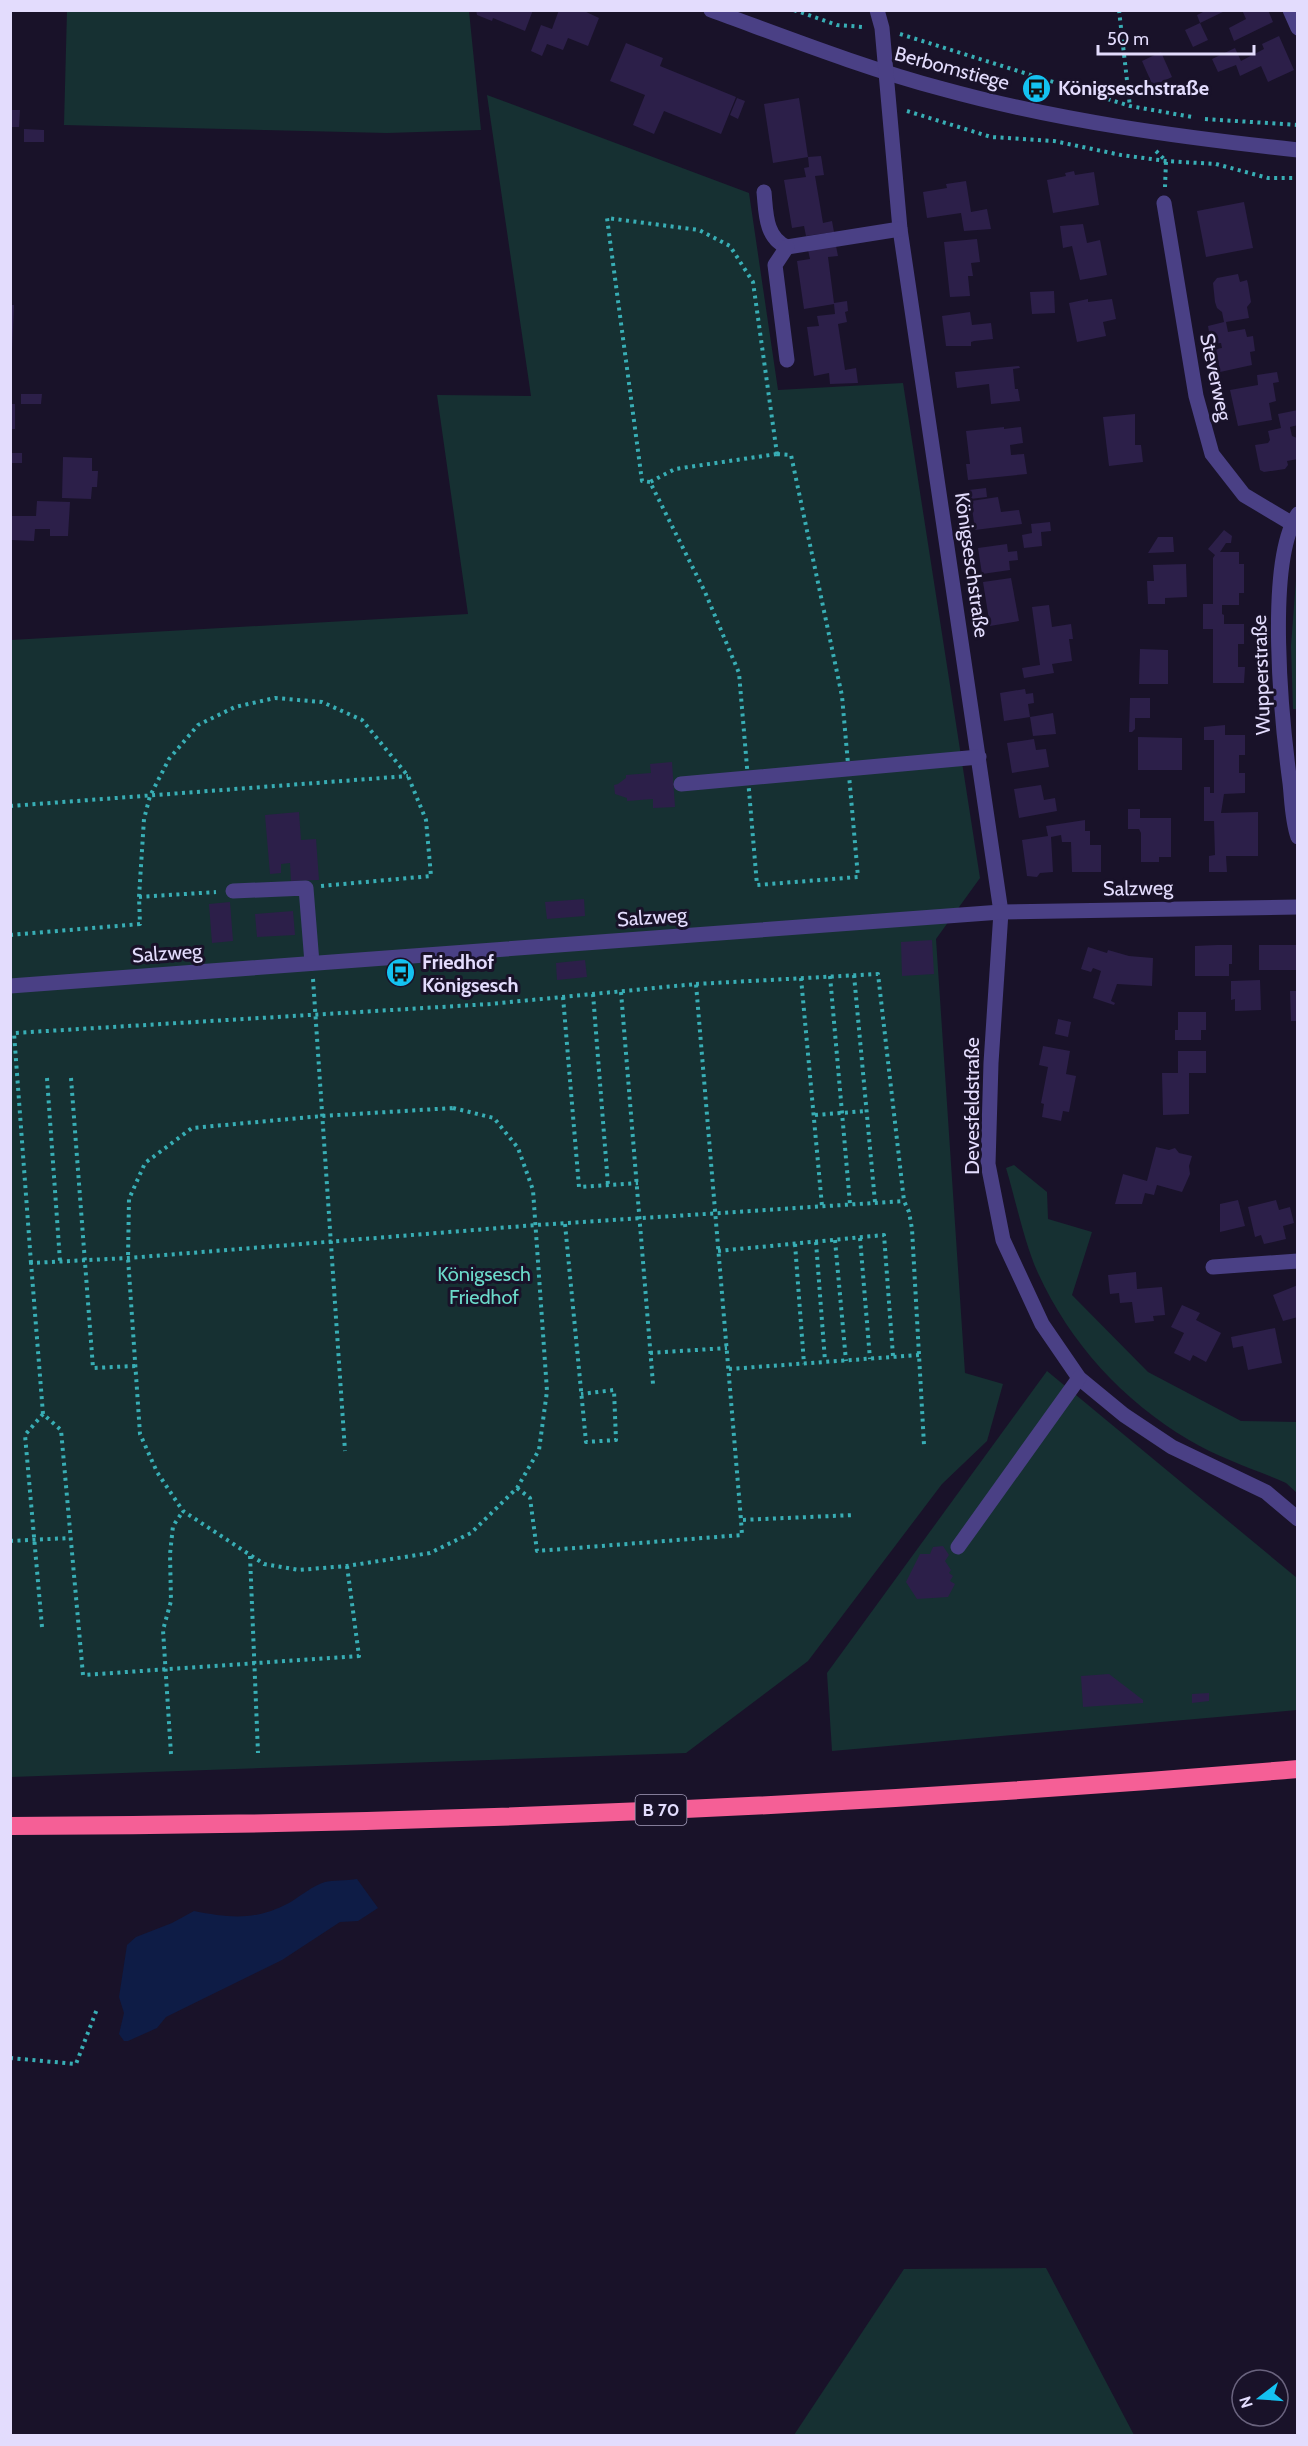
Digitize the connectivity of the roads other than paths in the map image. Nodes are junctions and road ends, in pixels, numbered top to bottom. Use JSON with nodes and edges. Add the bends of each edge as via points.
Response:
{"nodes":[{"id":1,"x":711,"y":10,"type":"edge"},
{"id":2,"x":877,"y":10,"type":"edge"},
{"id":3,"x":1290,"y":10,"type":"edge"},
{"id":4,"x":1298,"y":28,"type":"edge"},
{"id":5,"x":885,"y":73,"type":"junction"},
{"id":6,"x":1298,"y":150,"type":"edge"},
{"id":7,"x":764,"y":192,"type":"dead end"},
{"id":8,"x":1164,"y":203,"type":"road end"},
{"id":9,"x":900,"y":229,"type":"junction"},
{"id":10,"x":787,"y":247,"type":"junction"},
{"id":11,"x":787,"y":360,"type":"dead end"},
{"id":12,"x":1294,"y":519,"type":"edge"},
{"id":13,"x":979,"y":757,"type":"junction"},
{"id":14,"x":681,"y":784,"type":"dead end"},
{"id":15,"x":1298,"y":837,"type":"edge"},
{"id":16,"x":233,"y":891,"type":"road end"},
{"id":17,"x":1298,"y":907,"type":"edge"},
{"id":18,"x":1001,"y":912,"type":"junction"},
{"id":19,"x":312,"y":963,"type":"junction"},
{"id":20,"x":10,"y":986,"type":"edge"},
{"id":21,"x":1298,"y":1261,"type":"edge"},
{"id":22,"x":1213,"y":1267,"type":"dead end"},
{"id":23,"x":1079,"y":1378,"type":"junction"},
{"id":24,"x":1298,"y":1519,"type":"edge"},
{"id":25,"x":958,"y":1547,"type":"dead end"},
{"id":26,"x":1298,"y":1769,"type":"edge"},
{"id":27,"x":17,"y":1826,"type":"edge"}],
"edges":[{"from":1,"to":5,"type":"street","name":"Berbomstiege"},
{"from":2,"to":5,"type":"street","name":"Königseschstraße"},
{"from":3,"to":4,"type":"street"},
{"from":5,"to":6,"type":"street","name":"Berbomstiege","via":[[1019,107],[1135,130]]},
{"from":5,"to":9,"type":"street","name":"Königseschstraße"},
{"from":7,"to":10,"type":"street","via":[[769,229]]},
{"from":8,"to":12,"type":"street","name":"Steverweg","via":[[1196,396],[1212,454],[1244,495]]},
{"from":9,"to":10,"type":"street"},
{"from":9,"to":13,"type":"street","name":"Königseschstraße"},
{"from":10,"to":11,"type":"street","via":[[775,265]]},
{"from":12,"to":15,"type":"street","name":"Wupperstraße","via":[[1280,579],[1281,711]]},
{"from":13,"to":14,"type":"street"},
{"from":13,"to":18,"type":"street","name":"Königseschstraße"},
{"from":16,"to":19,"type":"street","via":[[306,888]]},
{"from":17,"to":18,"type":"street","name":"Salzweg"},
{"from":18,"to":19,"type":"street","name":"Salzweg"},
{"from":18,"to":23,"type":"street","name":"Devesfeldstraße","via":[[988,1164],[1003,1240],[1042,1324]]},
{"from":19,"to":20,"type":"street","name":"Salzweg"},
{"from":21,"to":22,"type":"street"},
{"from":23,"to":24,"type":"street","name":"Devesfeldstraße","via":[[1172,1447],[1266,1492]]},
{"from":23,"to":25,"type":"street"},
{"from":26,"to":27,"type":"highway","number":"B 70","via":[[788,1804],[427,1820]]}]}
